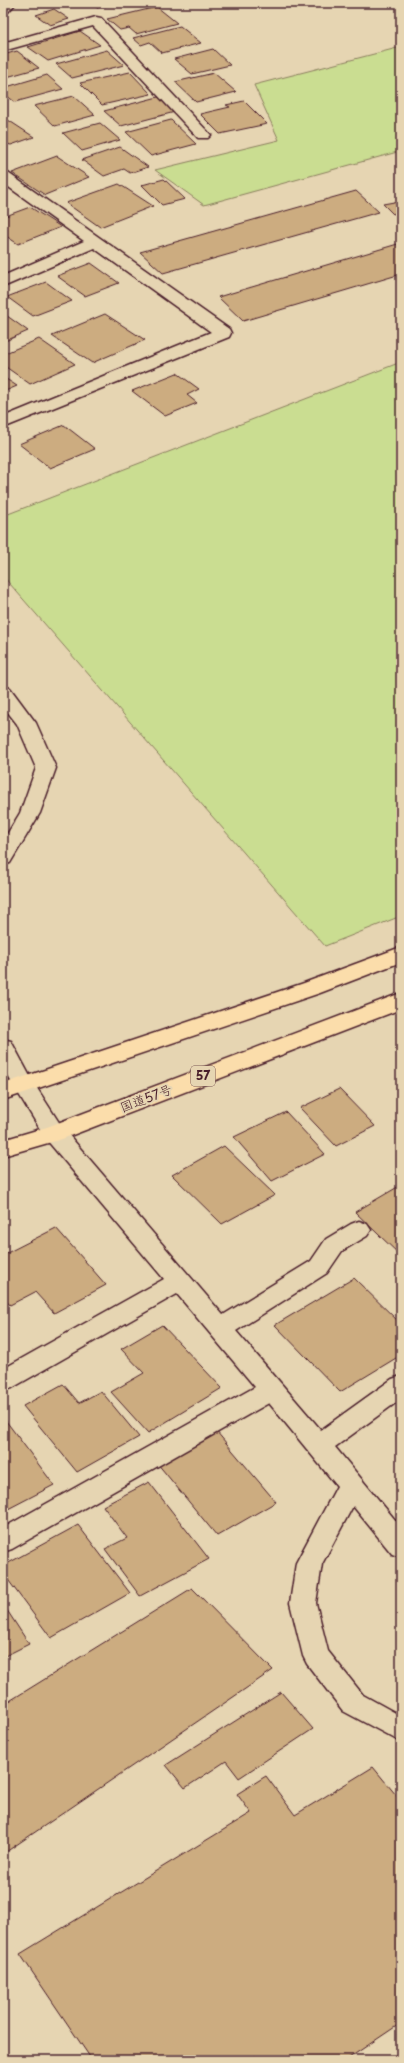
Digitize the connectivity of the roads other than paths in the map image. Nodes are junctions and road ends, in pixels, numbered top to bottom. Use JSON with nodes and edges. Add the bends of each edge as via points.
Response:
{"nodes":[{"id":1,"x":9,"y":3,"type":"edge"},
{"id":2,"x":3,"y":8,"type":"edge"},
{"id":3,"x":3,"y":42,"type":"edge"},
{"id":4,"x":3,"y":47,"type":"edge"},
{"id":5,"x":203,"y":135,"type":"dead end"},
{"id":6,"x":3,"y":176,"type":"edge"},
{"id":7,"x":95,"y":242,"type":"junction"},
{"id":8,"x":3,"y":282,"type":"edge"},
{"id":9,"x":3,"y":423,"type":"edge"},
{"id":10,"x":3,"y":692,"type":"edge"},
{"id":11,"x":3,"y":858,"type":"edge"},
{"id":12,"x":401,"y":954,"type":"edge"},
{"id":13,"x":401,"y":1001,"type":"edge"},
{"id":14,"x":3,"y":1047,"type":"edge"},
{"id":15,"x":13,"y":1089,"type":"edge"},
{"id":16,"x":54,"y":1133,"type":"junction"},
{"id":17,"x":3,"y":1148,"type":"edge"},
{"id":18,"x":359,"y":1230,"type":"dead end"},
{"id":19,"x":180,"y":1281,"type":"junction"},
{"id":20,"x":220,"y":1329,"type":"junction"},
{"id":21,"x":3,"y":1381,"type":"edge"},
{"id":22,"x":401,"y":1386,"type":"edge"},
{"id":23,"x":272,"y":1389,"type":"junction"},
{"id":24,"x":319,"y":1445,"type":"junction"},
{"id":25,"x":351,"y":1484,"type":"junction"},
{"id":26,"x":3,"y":1541,"type":"edge"},
{"id":27,"x":401,"y":1546,"type":"edge"},
{"id":28,"x":401,"y":1730,"type":"edge"}],
"edges":[{"from":1,"to":2,"type":"street"},
{"from":3,"to":4,"type":"street"},
{"from":4,"to":5,"type":"street","via":[[96,21]]},
{"from":6,"to":7,"type":"street"},
{"from":7,"to":8,"type":"street"},
{"from":7,"to":9,"type":"street","via":[[223,333]]},
{"from":10,"to":11,"type":"street","via":[[26,723],[46,768],[30,813]]},
{"from":12,"to":15,"type":"highway","via":[[312,988]]},
{"from":13,"to":16,"type":"highway","name":"国道57号","number":"57"},
{"from":14,"to":15,"type":"street"},
{"from":15,"to":16,"type":"street"},
{"from":16,"to":17,"type":"highway","name":"国道57号","number":"57"},
{"from":16,"to":19,"type":"street"},
{"from":18,"to":20,"type":"street","via":[[334,1245],[319,1266]]},
{"from":19,"to":20,"type":"street"},
{"from":19,"to":21,"type":"street"},
{"from":20,"to":23,"type":"street"},
{"from":22,"to":24,"type":"street"},
{"from":23,"to":24,"type":"street"},
{"from":23,"to":26,"type":"street"},
{"from":24,"to":25,"type":"street"},
{"from":25,"to":27,"type":"street"},
{"from":25,"to":28,"type":"street","via":[[309,1563],[303,1603],[316,1656],[353,1704]]}]}
